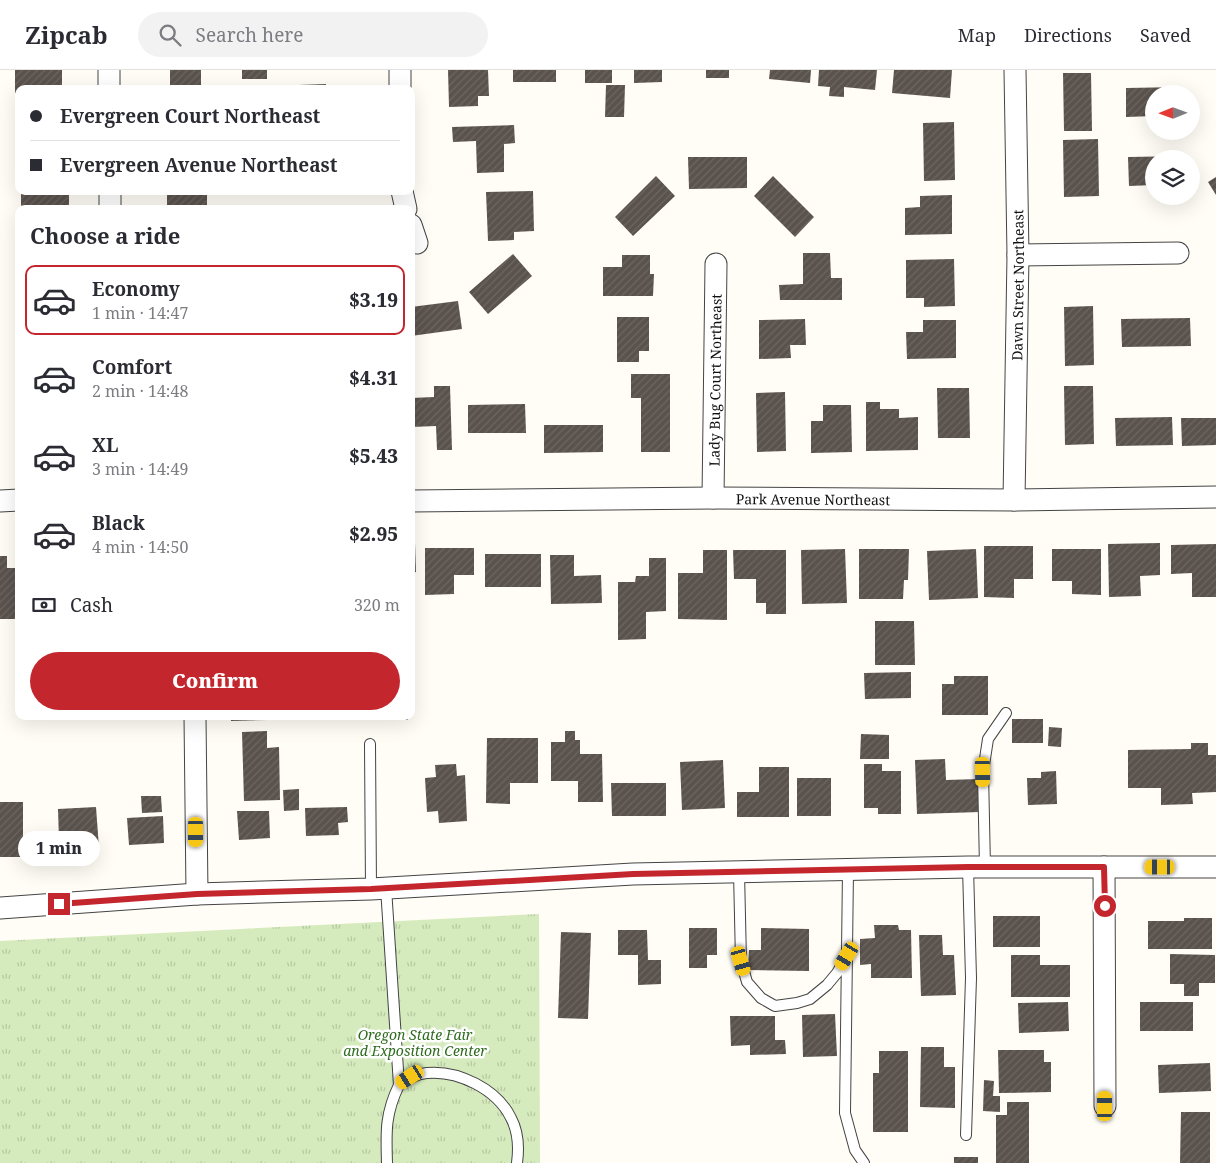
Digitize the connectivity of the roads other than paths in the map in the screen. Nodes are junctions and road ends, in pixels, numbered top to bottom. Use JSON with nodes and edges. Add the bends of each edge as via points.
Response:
{"nodes":[{"id":1,"x":109,"y":70,"type":"edge"},
{"id":2,"x":400,"y":70,"type":"edge"},
{"id":3,"x":1015,"y":70,"type":"edge"},
{"id":4,"x":109,"y":85,"type":"edge"},
{"id":5,"x":400,"y":85,"type":"edge"},
{"id":6,"x":1178,"y":253,"type":"dead end"},
{"id":7,"x":1018,"y":255,"type":"junction"},
{"id":8,"x":716,"y":264,"type":"dead end"},
{"id":9,"x":1216,"y":497,"type":"edge"},
{"id":10,"x":713,"y":498,"type":"junction"},
{"id":11,"x":15,"y":500,"type":"edge"},
{"id":12,"x":1014,"y":500,"type":"junction"},
{"id":13,"x":0,"y":501,"type":"edge"},
{"id":14,"x":415,"y":501,"type":"edge"},
{"id":15,"x":1006,"y":713,"type":"dead end"},
{"id":16,"x":195,"y":720,"type":"edge"},
{"id":17,"x":370,"y":744,"type":"dead end"},
{"id":18,"x":977,"y":867,"type":"junction"},
{"id":19,"x":1104,"y":867,"type":"junction"},
{"id":20,"x":1216,"y":867,"type":"edge"},
{"id":21,"x":848,"y":870,"type":"junction"},
{"id":22,"x":739,"y":872,"type":"junction"},
{"id":23,"x":378,"y":888,"type":"junction"},
{"id":24,"x":197,"y":894,"type":"junction"},
{"id":25,"x":0,"y":908,"type":"edge"},
{"id":26,"x":847,"y":956,"type":"junction"},
{"id":27,"x":399,"y":1085,"type":"junction"},
{"id":28,"x":1105,"y":1106,"type":"dead end"},
{"id":29,"x":966,"y":1135,"type":"dead end"},
{"id":30,"x":387,"y":1163,"type":"edge"},
{"id":31,"x":517,"y":1163,"type":"edge"},
{"id":32,"x":864,"y":1163,"type":"edge"}],
"edges":[{"from":1,"to":4,"type":"street"},
{"from":2,"to":5,"type":"street"},
{"from":3,"to":7,"type":"street","name":"Dawn Street Northeast"},
{"from":6,"to":7,"type":"street"},
{"from":7,"to":12,"type":"street","name":"Dawn Street Northeast"},
{"from":8,"to":10,"type":"street","name":"Lady Bug Court Northeast"},
{"from":9,"to":12,"type":"street","name":"Park Avenue Northeast"},
{"from":10,"to":12,"type":"street","name":"Park Avenue Northeast"},
{"from":10,"to":14,"type":"street","name":"Park Avenue Northeast"},
{"from":11,"to":13,"type":"street"},
{"from":15,"to":18,"type":"lane","via":[[988,739]]},
{"from":16,"to":24,"type":"street"},
{"from":17,"to":23,"type":"lane"},
{"from":18,"to":19,"type":"street"},
{"from":18,"to":21,"type":"street"},
{"from":18,"to":29,"type":"lane"},
{"from":19,"to":20,"type":"street"},
{"from":19,"to":28,"type":"street"},
{"from":21,"to":22,"type":"street"},
{"from":21,"to":26,"type":"lane"},
{"from":22,"to":23,"type":"street","via":[[633,874]]},
{"from":22,"to":26,"type":"lane","via":[[741,961],[747,982],[761,998],[775,1006],[810,999],[837,974]]},
{"from":23,"to":24,"type":"street"},
{"from":23,"to":27,"type":"lane"},
{"from":24,"to":25,"type":"street"},
{"from":26,"to":32,"type":"lane","via":[[845,1113],[855,1150]]},
{"from":27,"to":30,"type":"lane","via":[[390,1102],[386,1129]]},
{"from":27,"to":31,"type":"lane","via":[[410,1077],[444,1073],[470,1081],[497,1098],[513,1124],[517,1138]]}]}
